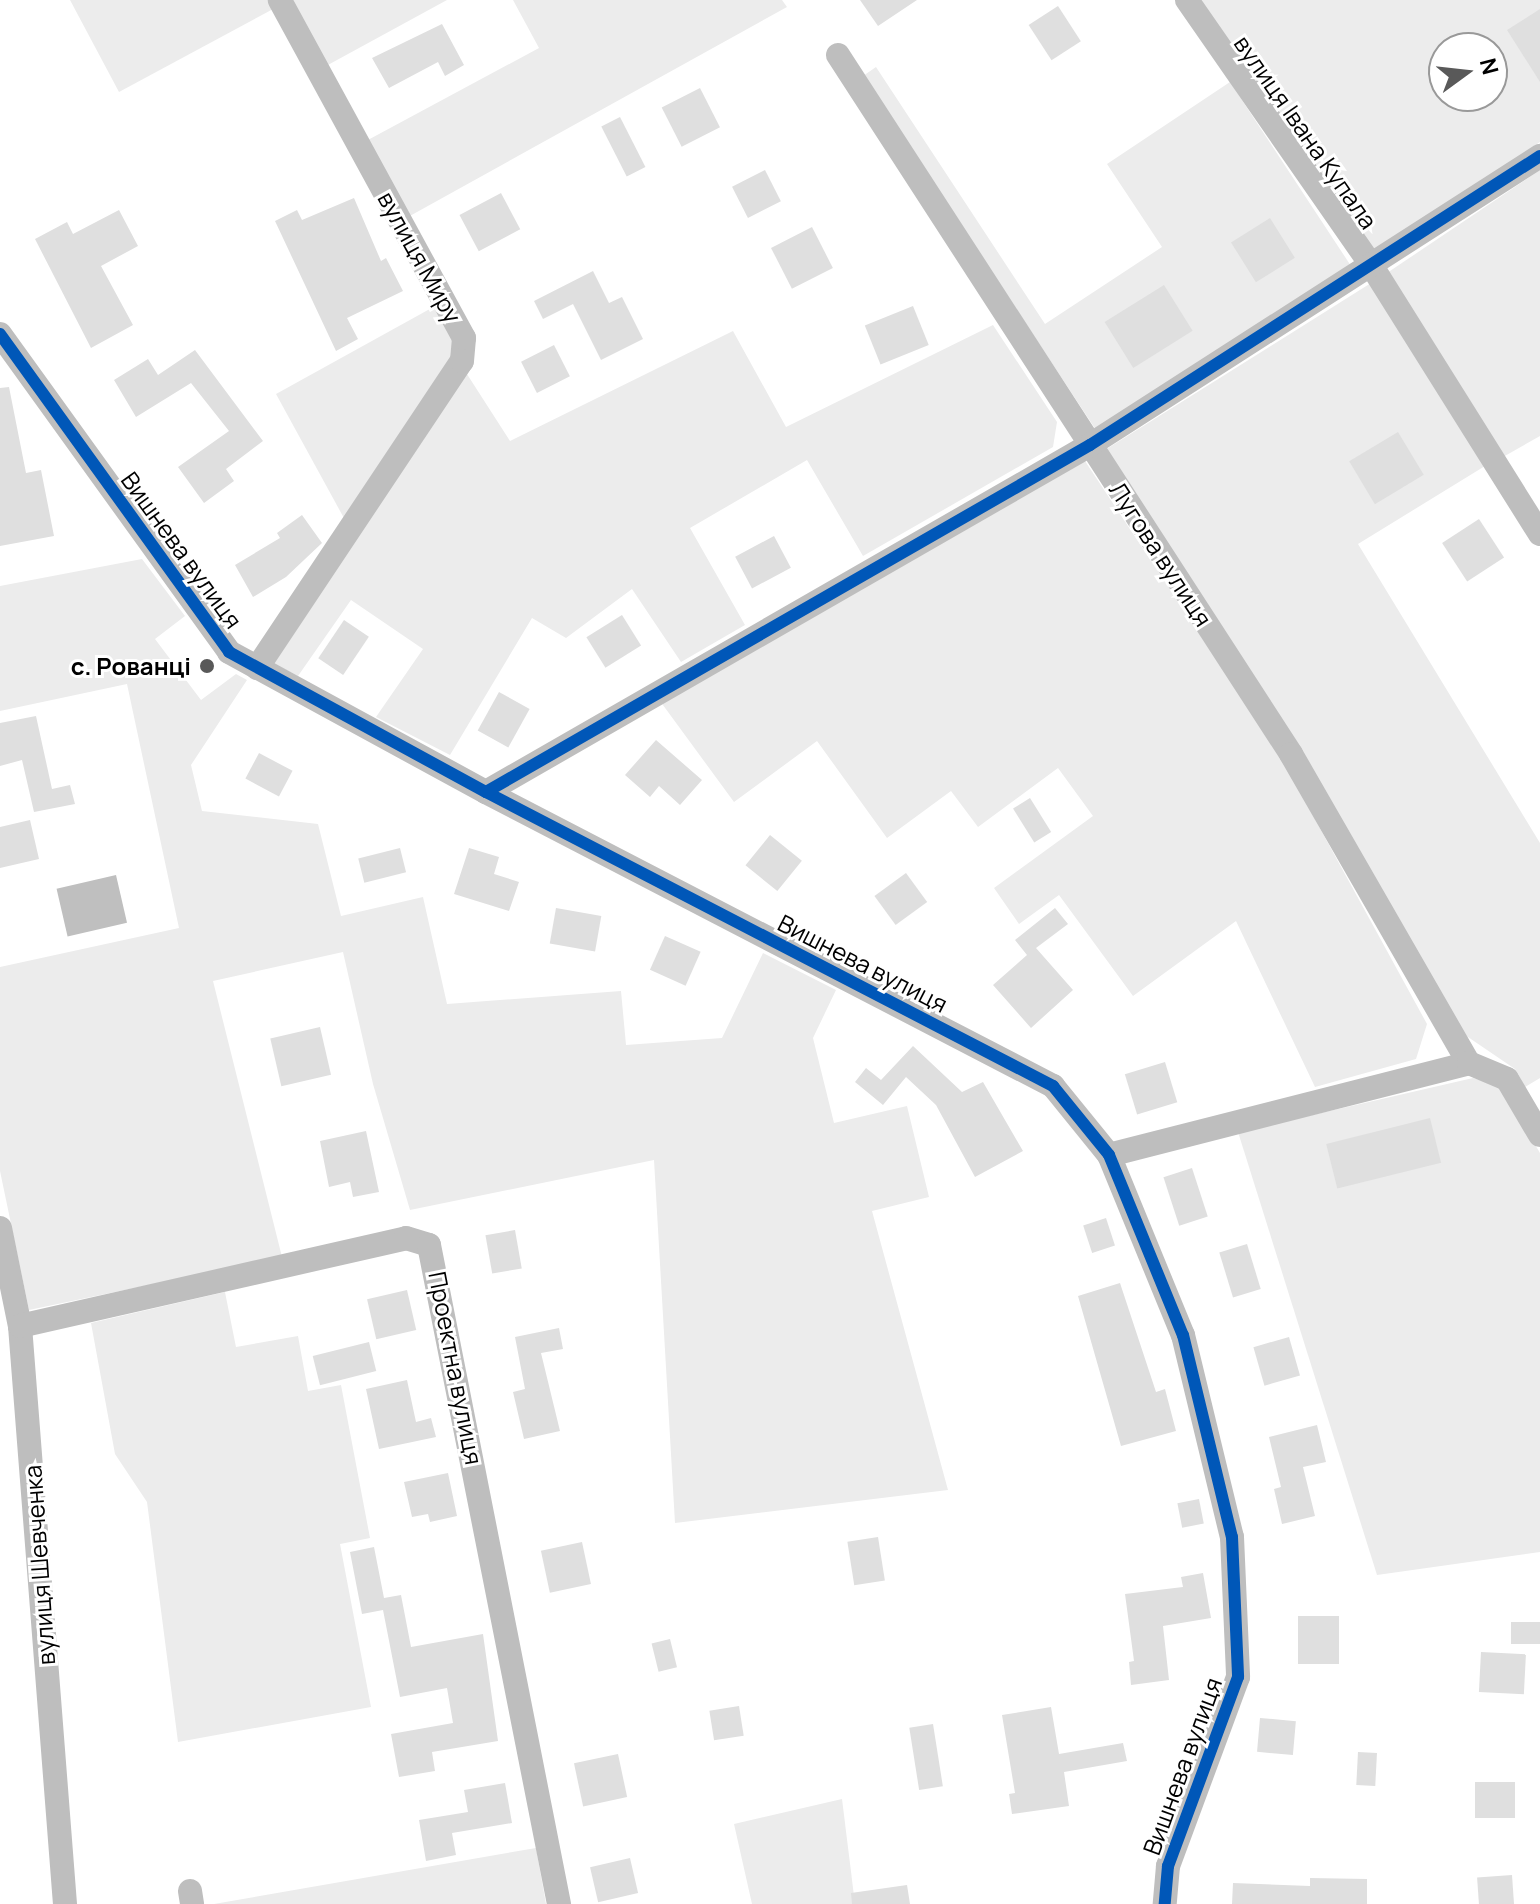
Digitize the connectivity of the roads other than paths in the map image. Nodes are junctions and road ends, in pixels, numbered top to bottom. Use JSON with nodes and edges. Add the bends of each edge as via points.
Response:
{"nodes":[{"id":1,"x":280,"y":0,"type":"edge"},
{"id":2,"x":1187,"y":0,"type":"edge"},
{"id":3,"x":838,"y":55,"type":"dead end"},
{"id":4,"x":1540,"y":156,"type":"edge"},
{"id":5,"x":1373,"y":268,"type":"junction"},
{"id":6,"x":0,"y":334,"type":"edge"},
{"id":7,"x":1090,"y":445,"type":"junction"},
{"id":8,"x":1540,"y":534,"type":"edge"},
{"id":9,"x":257,"y":668,"type":"junction"},
{"id":10,"x":486,"y":792,"type":"junction"},
{"id":11,"x":1469,"y":1063,"type":"junction"},
{"id":12,"x":1540,"y":1135,"type":"edge"},
{"id":13,"x":1109,"y":1155,"type":"junction"},
{"id":14,"x":0,"y":1228,"type":"edge"},
{"id":15,"x":20,"y":1326,"type":"junction"},
{"id":16,"x":65,"y":1904,"type":"edge"},
{"id":17,"x":559,"y":1904,"type":"edge"},
{"id":18,"x":1165,"y":1904,"type":"edge"}],
"edges":[{"from":1,"to":9,"type":"street","name":"вулиця Миру","via":[[464,338],[462,361]]},
{"from":2,"to":5,"type":"street","name":"вулиця Івана Купала"},
{"from":3,"to":7,"type":"street","name":"Лугова вулиця"},
{"from":4,"to":5,"type":"street"},
{"from":5,"to":7,"type":"street"},
{"from":5,"to":8,"type":"street","name":"вулиця Івана Купала"},
{"from":6,"to":9,"type":"street","name":"Вишнева вулиця","via":[[229,652]]},
{"from":7,"to":10,"type":"street"},
{"from":7,"to":11,"type":"street","name":"Лугова вулиця","via":[[1291,754]]},
{"from":9,"to":10,"type":"street","name":"Вишнева вулиця"},
{"from":10,"to":13,"type":"street","name":"Вишнева вулиця","via":[[1053,1086]]},
{"from":11,"to":12,"type":"street","via":[[1507,1079]]},
{"from":11,"to":13,"type":"street"},
{"from":13,"to":18,"type":"street","name":"Вишнева вулиця","via":[[1183,1335],[1232,1537],[1238,1677],[1168,1866]]},
{"from":14,"to":15,"type":"street","name":"вулиця Шевченка"},
{"from":15,"to":16,"type":"street","name":"вулиця Шевченка"},
{"from":15,"to":17,"type":"street","name":"Проектна вулиця","via":[[406,1238],[429,1245]]}]}
